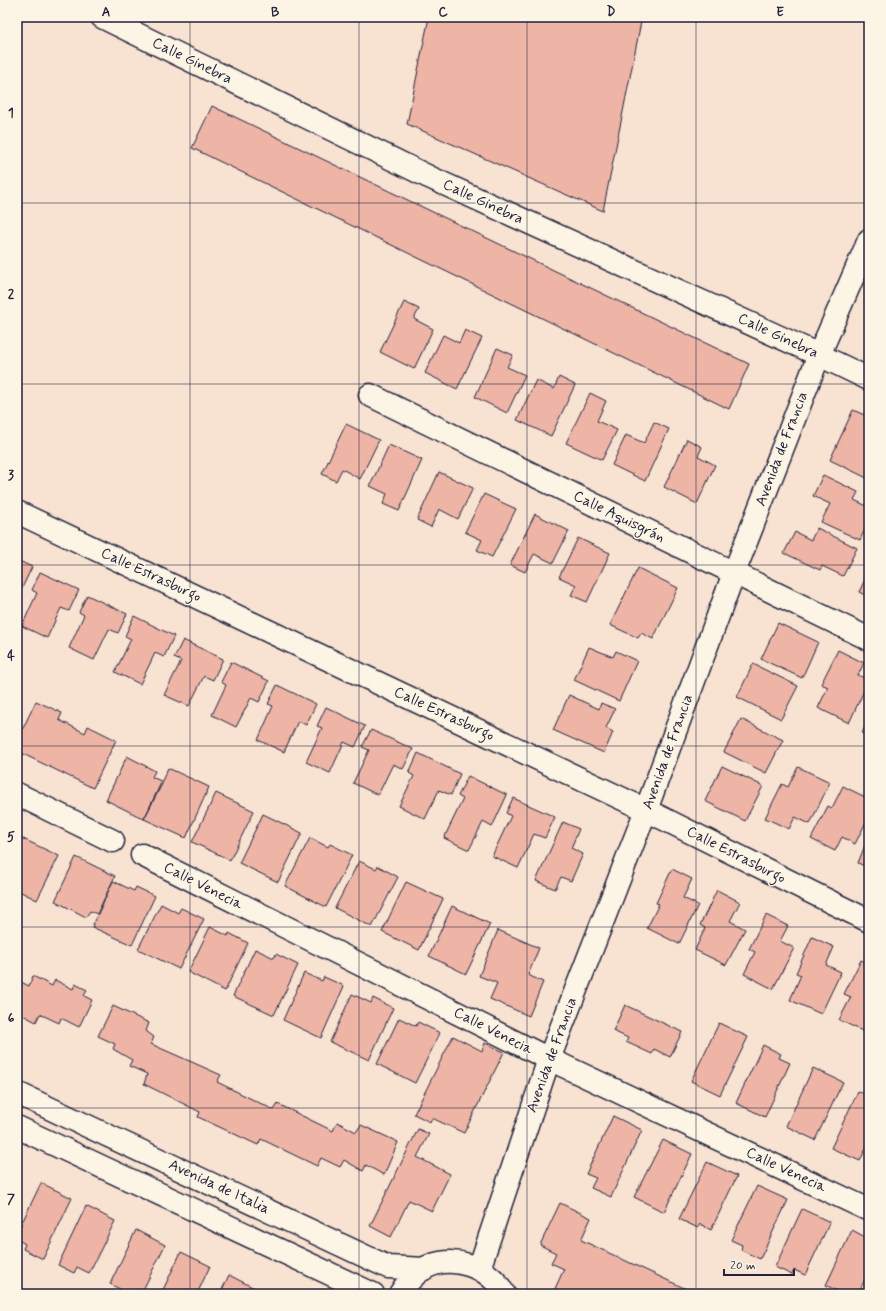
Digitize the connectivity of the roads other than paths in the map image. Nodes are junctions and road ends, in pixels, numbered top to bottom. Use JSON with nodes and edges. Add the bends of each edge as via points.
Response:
{"nodes":[{"id":1,"x":102,"y":17,"type":"edge"},
{"id":2,"x":869,"y":240,"type":"edge"},
{"id":3,"x":819,"y":355,"type":"junction"},
{"id":4,"x":869,"y":379,"type":"edge"},
{"id":5,"x":370,"y":395,"type":"dead end"},
{"id":6,"x":17,"y":512,"type":"edge"},
{"id":7,"x":734,"y":573,"type":"junction"},
{"id":8,"x":869,"y":639,"type":"edge"},
{"id":9,"x":17,"y":794,"type":"edge"},
{"id":10,"x":646,"y":810,"type":"junction"},
{"id":11,"x":113,"y":841,"type":"dead end"},
{"id":12,"x":142,"y":855,"type":"dead end"},
{"id":13,"x":869,"y":921,"type":"edge"},
{"id":14,"x":549,"y":1059,"type":"junction"},
{"id":15,"x":17,"y":1093,"type":"edge"},
{"id":16,"x":17,"y":1127,"type":"edge"},
{"id":17,"x":869,"y":1210,"type":"edge"},
{"id":18,"x":424,"y":1269,"type":"junction"},
{"id":19,"x":479,"y":1269,"type":"junction"},
{"id":20,"x":372,"y":1294,"type":"edge"},
{"id":21,"x":400,"y":1294,"type":"edge"},
{"id":22,"x":504,"y":1294,"type":"edge"}],
"edges":[{"from":1,"to":3,"type":"street","name":"Calle Ginebra","via":[[429,177]]},
{"from":2,"to":3,"type":"street","name":"Avenida de Francia"},
{"from":3,"to":4,"type":"street","name":"Calle Ginebra"},
{"from":3,"to":7,"type":"street","name":"Avenida de Francia"},
{"from":5,"to":7,"type":"street","name":"Calle Aquisgrán"},
{"from":6,"to":10,"type":"street","name":"Calle Estrasburgo"},
{"from":7,"to":8,"type":"street","name":"Calle Aquisgrán"},
{"from":7,"to":10,"type":"street","name":"Avenida de Francia"},
{"from":9,"to":11,"type":"street"},
{"from":10,"to":13,"type":"street","name":"Calle Estrasburgo"},
{"from":10,"to":14,"type":"street","name":"Avenida de Francia"},
{"from":12,"to":14,"type":"street","name":"Calle Venecia"},
{"from":14,"to":17,"type":"street","name":"Calle Venecia"},
{"from":14,"to":19,"type":"street","name":"Avenida de Francia"},
{"from":15,"to":18,"type":"street","name":"Avenida de Italia","via":[[388,1267]]},
{"from":16,"to":20,"type":"street","name":"Avenida de Italia"},
{"from":18,"to":19,"type":"street","via":[[442,1262],[461,1262]]},
{"from":18,"to":21,"type":"street","via":[[409,1280]]},
{"from":19,"to":22,"type":"street","via":[[493,1278]]}]}
